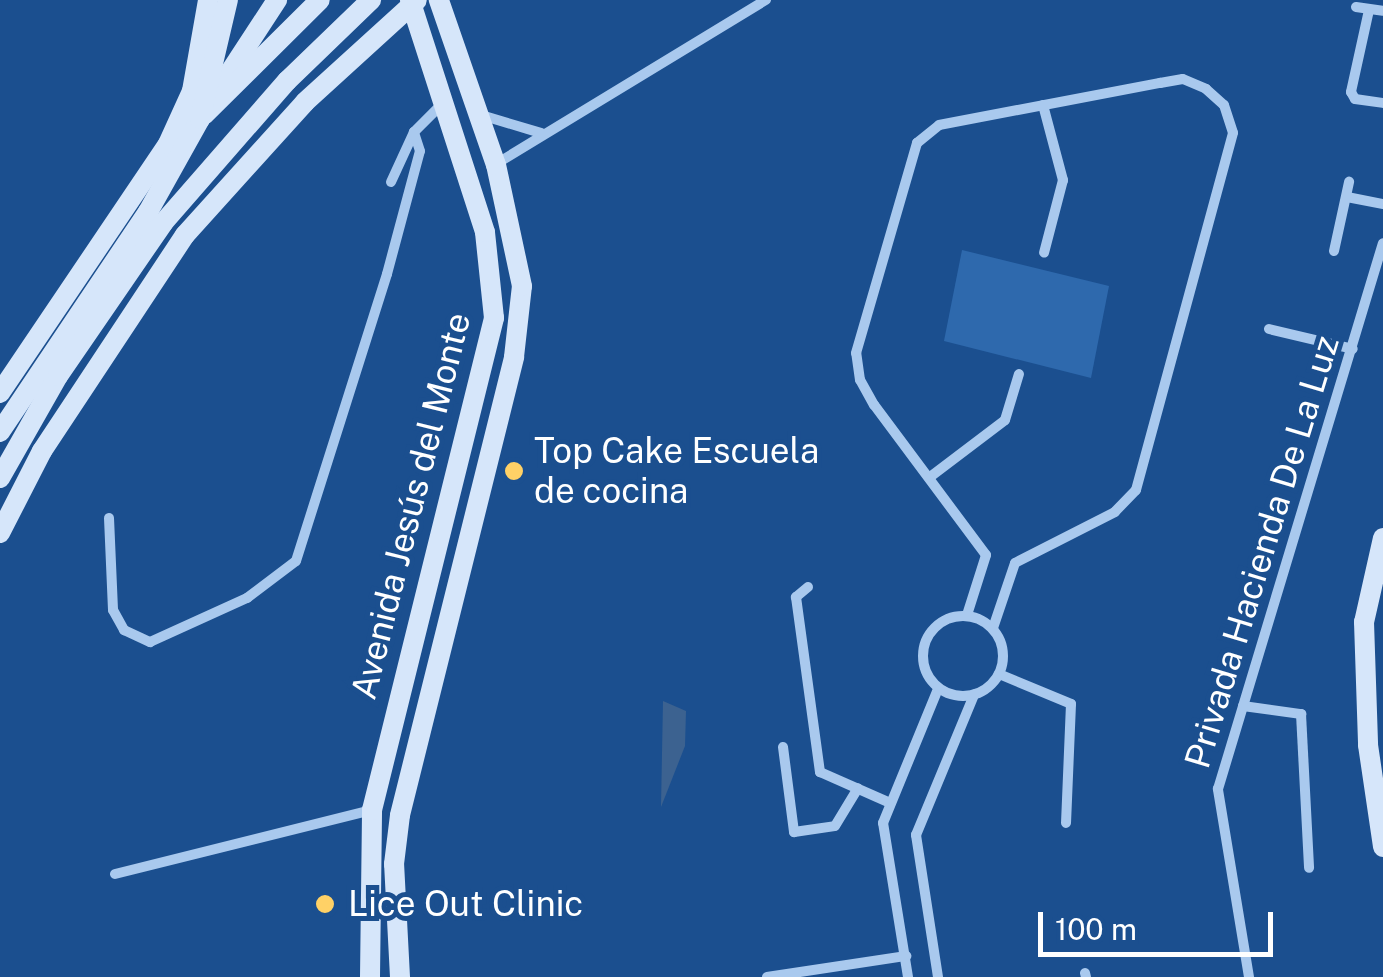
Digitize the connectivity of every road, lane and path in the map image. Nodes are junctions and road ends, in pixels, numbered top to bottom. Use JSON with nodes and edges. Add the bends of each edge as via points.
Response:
{"nodes":[{"id":1,"x":208,"y":0,"type":"edge"},
{"id":2,"x":228,"y":0,"type":"edge"},
{"id":3,"x":277,"y":0,"type":"edge"},
{"id":4,"x":320,"y":0,"type":"edge"},
{"id":5,"x":370,"y":0,"type":"edge"},
{"id":6,"x":413,"y":0,"type":"edge"},
{"id":7,"x":440,"y":0,"type":"edge"},
{"id":8,"x":766,"y":0,"type":"edge"},
{"id":9,"x":1356,"y":7,"type":"dead end"},
{"id":10,"x":1369,"y":10,"type":"junction"},
{"id":11,"x":1383,"y":11,"type":"edge"},
{"id":12,"x":221,"y":31,"type":"junction"},
{"id":13,"x":254,"y":57,"type":"junction"},
{"id":14,"x":444,"y":94,"type":"junction"},
{"id":15,"x":209,"y":97,"type":"junction"},
{"id":16,"x":1383,"y":103,"type":"edge"},
{"id":17,"x":1043,"y":105,"type":"junction"},
{"id":18,"x":480,"y":115,"type":"junction"},
{"id":19,"x":200,"y":119,"type":"junction"},
{"id":20,"x":414,"y":132,"type":"junction"},
{"id":21,"x":543,"y":133,"type":"junction"},
{"id":22,"x":168,"y":144,"type":"junction"},
{"id":23,"x":496,"y":165,"type":"junction"},
{"id":24,"x":391,"y":182,"type":"dead end"},
{"id":25,"x":1350,"y":182,"type":"dead end"},
{"id":26,"x":1346,"y":198,"type":"junction"},
{"id":27,"x":1383,"y":204,"type":"edge"},
{"id":28,"x":1383,"y":244,"type":"edge"},
{"id":29,"x":1334,"y":251,"type":"dead end"},
{"id":30,"x":1044,"y":253,"type":"dead end"},
{"id":31,"x":1381,"y":264,"type":"edge"},
{"id":32,"x":1269,"y":329,"type":"dead end"},
{"id":33,"x":1353,"y":349,"type":"junction"},
{"id":34,"x":1019,"y":374,"type":"dead end"},
{"id":35,"x":0,"y":394,"type":"edge"},
{"id":36,"x":0,"y":432,"type":"edge"},
{"id":37,"x":466,"y":438,"type":"junction"},
{"id":38,"x":493,"y":442,"type":"junction"},
{"id":39,"x":930,"y":477,"type":"junction"},
{"id":40,"x":0,"y":478,"type":"edge"},
{"id":41,"x":109,"y":518,"type":"dead end"},
{"id":42,"x":0,"y":533,"type":"edge"},
{"id":43,"x":1383,"y":538,"type":"edge"},
{"id":44,"x":808,"y":586,"type":"dead end"},
{"id":45,"x":968,"y":615,"type":"junction"},
{"id":46,"x":993,"y":628,"type":"junction"},
{"id":47,"x":999,"y":674,"type":"junction"},
{"id":48,"x":938,"y":689,"type":"junction"},
{"id":49,"x":974,"y":695,"type":"junction"},
{"id":50,"x":1243,"y":706,"type":"junction"},
{"id":51,"x":783,"y":747,"type":"dead end"},
{"id":52,"x":858,"y":788,"type":"junction"},
{"id":53,"x":888,"y":802,"type":"junction"},
{"id":54,"x":372,"y":810,"type":"junction"},
{"id":55,"x":1066,"y":823,"type":"dead end"},
{"id":56,"x":1383,"y":848,"type":"edge"},
{"id":57,"x":1309,"y":868,"type":"dead end"},
{"id":58,"x":114,"y":874,"type":"dead end"},
{"id":59,"x":906,"y":956,"type":"junction"},
{"id":60,"x":370,"y":977,"type":"edge"},
{"id":61,"x":400,"y":977,"type":"edge"},
{"id":62,"x":767,"y":977,"type":"edge"},
{"id":63,"x":908,"y":977,"type":"edge"},
{"id":64,"x":938,"y":977,"type":"edge"},
{"id":65,"x":1248,"y":977,"type":"edge"}],
"edges":[{"from":1,"to":22,"type":"main road","via":[[192,90]]},
{"from":2,"to":12,"type":"main road"},
{"from":3,"to":13,"type":"main road"},
{"from":4,"to":13,"type":"main road"},
{"from":5,"to":40,"type":"main road","via":[[286,82],[163,223],[58,376]]},
{"from":6,"to":14,"type":"main road","name":"Avenida Jesús del Monte"},
{"from":6,"to":42,"type":"main road","via":[[305,102],[185,235],[42,451]]},
{"from":7,"to":18,"type":"main road","name":"Avenida Jesús del Monte"},
{"from":8,"to":21,"type":"street"},
{"from":9,"to":10,"type":"street"},
{"from":10,"to":11,"type":"street"},
{"from":10,"to":16,"type":"street","via":[[1352,96]]},
{"from":12,"to":13,"type":"main road"},
{"from":12,"to":15,"type":"main road"},
{"from":13,"to":15,"type":"main road"},
{"from":13,"to":19,"type":"main road"},
{"from":14,"to":20,"type":"street"},
{"from":14,"to":37,"type":"main road","name":"Avenida Jesús del Monte","via":[[493,270],[494,318]]},
{"from":15,"to":19,"type":"main road"},
{"from":17,"to":30,"type":"street","via":[[1063,180]]},
{"from":17,"to":39,"type":"street","via":[[939,125],[917,143],[904,174],[856,353],[860,380],[874,405]]},
{"from":17,"to":46,"type":"street","via":[[1183,80],[1224,105],[1233,133],[1136,490],[1115,512],[1015,562]]},
{"from":18,"to":21,"type":"street"},
{"from":18,"to":23,"type":"main road","name":"Avenida Jesús del Monte"},
{"from":19,"to":22,"type":"main road"},
{"from":19,"to":36,"type":"main road","via":[[148,212]]},
{"from":20,"to":24,"type":"street"},
{"from":20,"to":41,"type":"street","via":[[420,152],[296,561],[247,598],[150,642],[124,630],[112,610]]},
{"from":21,"to":23,"type":"street"},
{"from":22,"to":35,"type":"main road"},
{"from":23,"to":38,"type":"main road","name":"Avenida Jesús del Monte","via":[[522,286]]},
{"from":25,"to":26,"type":"street"},
{"from":26,"to":27,"type":"street"},
{"from":26,"to":29,"type":"street"},
{"from":28,"to":31,"type":"street","name":"Privada Hacienda De La Luz"},
{"from":31,"to":33,"type":"street","name":"Privada Hacienda De La Luz"},
{"from":32,"to":33,"type":"street"},
{"from":33,"to":50,"type":"street","name":"Privada Hacienda De La Luz"},
{"from":34,"to":39,"type":"street","via":[[1005,420]]},
{"from":37,"to":38,"type":"main road"},
{"from":37,"to":54,"type":"main road","name":"Avenida Jesús del Monte"},
{"from":38,"to":61,"type":"main road","name":"Avenida Jesús del Monte","via":[[400,815],[394,864]]},
{"from":39,"to":45,"type":"street","via":[[986,555]]},
{"from":43,"to":56,"type":"main road","via":[[1364,622],[1368,745]]},
{"from":44,"to":52,"type":"street","via":[[796,597],[820,772]]},
{"from":45,"to":46,"type":"street"},
{"from":45,"to":48,"type":"street","via":[[938,625],[922,651],[925,672]]},
{"from":46,"to":47,"type":"street","via":[[1002,642]]},
{"from":47,"to":49,"type":"street"},
{"from":47,"to":55,"type":"street","via":[[1071,704]]},
{"from":48,"to":49,"type":"street"},
{"from":48,"to":53,"type":"street"},
{"from":49,"to":64,"type":"street","via":[[916,835]]},
{"from":50,"to":57,"type":"street","via":[[1301,714]]},
{"from":50,"to":65,"type":"street","name":"Privada Hacienda De La Luz","via":[[1218,789]]},
{"from":51,"to":52,"type":"street","via":[[794,832],[835,826]]},
{"from":52,"to":53,"type":"street"},
{"from":53,"to":59,"type":"street","via":[[883,823]]},
{"from":54,"to":58,"type":"street"},
{"from":54,"to":60,"type":"main road","name":"Avenida Jesús del Monte"},
{"from":59,"to":62,"type":"street"},
{"from":59,"to":63,"type":"street"}]}
